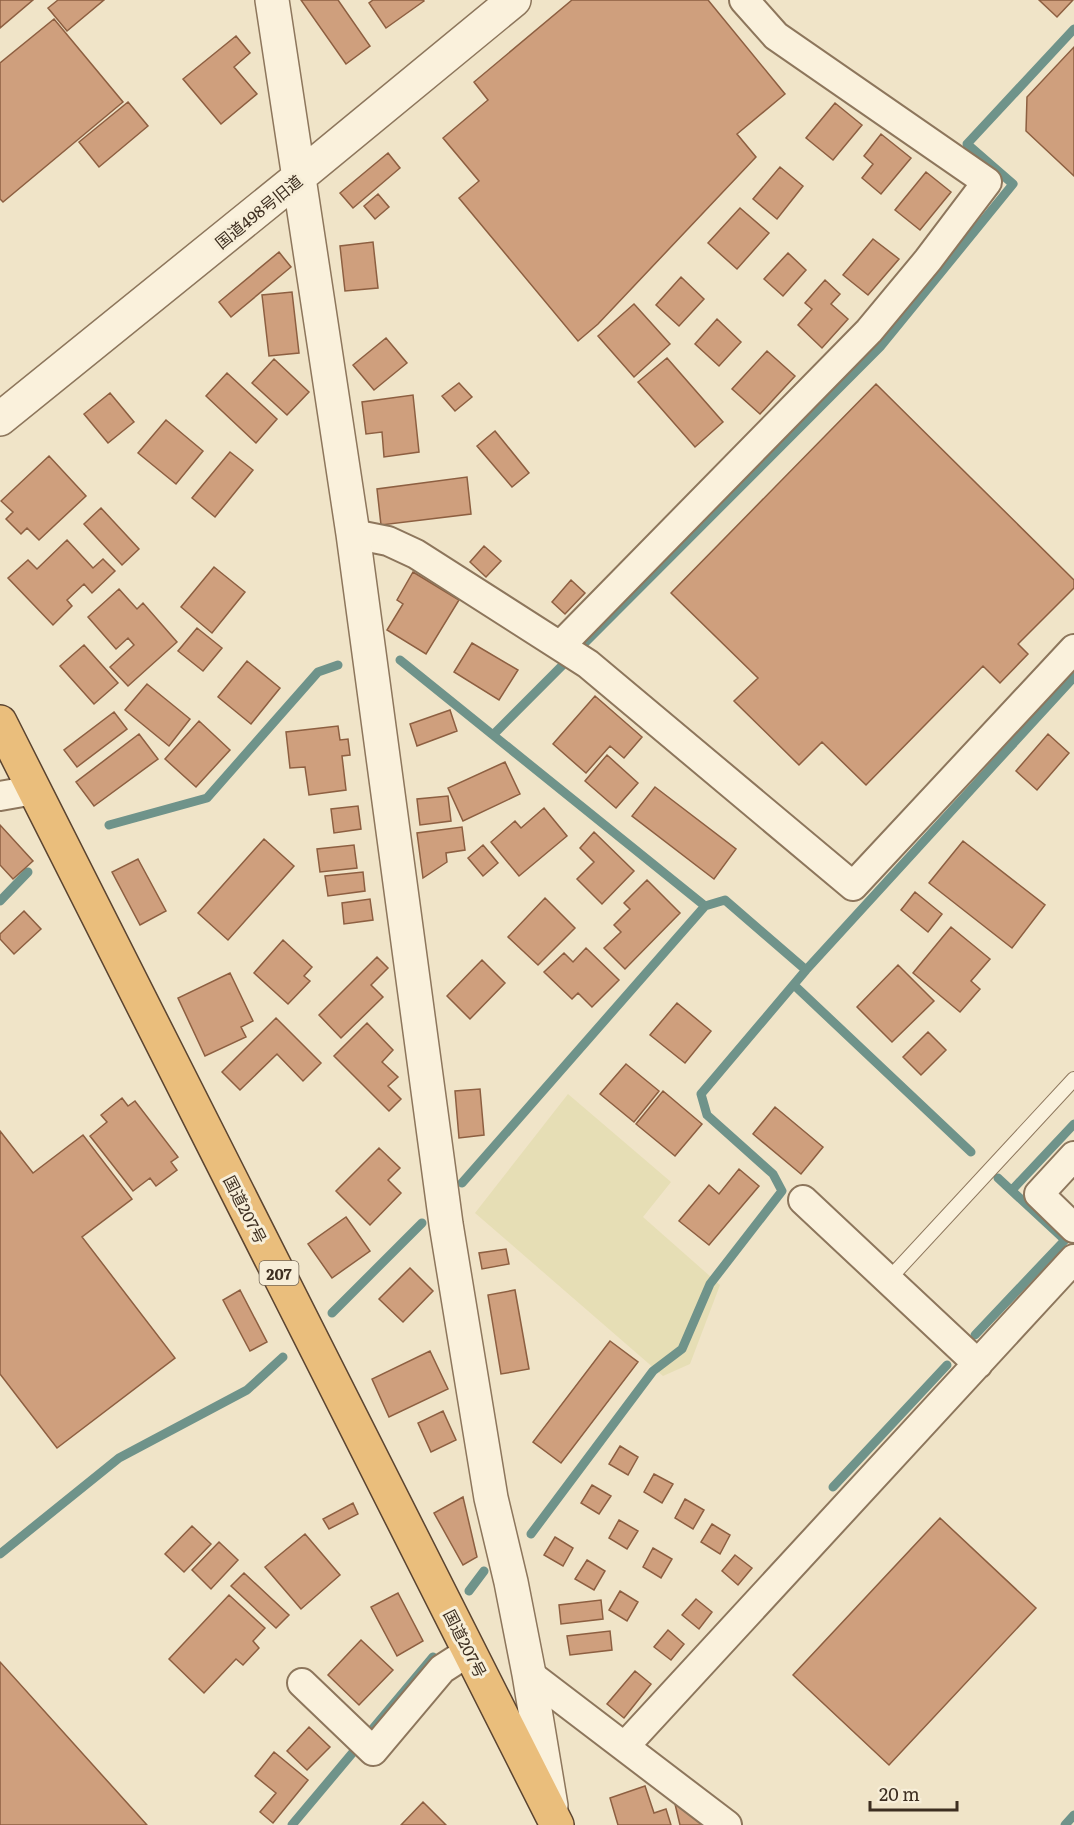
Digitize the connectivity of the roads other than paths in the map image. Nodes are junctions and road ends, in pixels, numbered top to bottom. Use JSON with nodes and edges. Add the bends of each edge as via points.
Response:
{"nodes":[{"id":1,"x":272,"y":0,"type":"edge"},
{"id":2,"x":514,"y":0,"type":"edge"},
{"id":3,"x":744,"y":0,"type":"edge"},
{"id":4,"x":299,"y":177,"type":"junction"},
{"id":5,"x":0,"y":419,"type":"edge"},
{"id":6,"x":353,"y":534,"type":"junction"},
{"id":7,"x":561,"y":645,"type":"junction"},
{"id":8,"x":1074,"y":650,"type":"edge"},
{"id":9,"x":0,"y":722,"type":"edge"},
{"id":10,"x":34,"y":790,"type":"junction"},
{"id":11,"x":0,"y":796,"type":"edge"},
{"id":12,"x":1074,"y":1079,"type":"edge"},
{"id":13,"x":1074,"y":1156,"type":"edge"},
{"id":14,"x":803,"y":1200,"type":"dead end"},
{"id":15,"x":1074,"y":1228,"type":"edge"},
{"id":16,"x":1072,"y":1267,"type":"edge"},
{"id":17,"x":888,"y":1280,"type":"junction"},
{"id":18,"x":978,"y":1364,"type":"junction"},
{"id":19,"x":470,"y":1651,"type":"junction"},
{"id":20,"x":529,"y":1674,"type":"junction"},
{"id":21,"x":303,"y":1683,"type":"dead end"},
{"id":22,"x":625,"y":1746,"type":"junction"},
{"id":23,"x":551,"y":1822,"type":"edge"},
{"id":24,"x":727,"y":1825,"type":"edge"}],
"edges":[{"from":1,"to":4,"type":"street"},
{"from":2,"to":4,"type":"street","name":"国道498号旧道"},
{"from":3,"to":7,"type":"street","via":[[776,36],[987,182],[869,331]]},
{"from":4,"to":5,"type":"street","name":"国道498号旧道"},
{"from":4,"to":6,"type":"street"},
{"from":6,"to":7,"type":"street","via":[[388,541],[416,554]]},
{"from":6,"to":20,"type":"street","via":[[446,1224],[491,1498]]},
{"from":7,"to":8,"type":"street","via":[[853,886]]},
{"from":9,"to":10,"type":"highway","name":"国道207号","number":"207"},
{"from":10,"to":11,"type":"street"},
{"from":10,"to":19,"type":"highway","name":"国道207号","number":"207"},
{"from":12,"to":17,"type":"lane"},
{"from":13,"to":15,"type":"street","via":[[1039,1194]]},
{"from":14,"to":17,"type":"street"},
{"from":16,"to":18,"type":"street"},
{"from":17,"to":18,"type":"street"},
{"from":18,"to":22,"type":"street"},
{"from":19,"to":21,"type":"street","via":[[442,1669],[373,1751]]},
{"from":19,"to":23,"type":"highway","name":"国道207号","number":"207"},
{"from":20,"to":22,"type":"street"},
{"from":20,"to":23,"type":"street"},
{"from":22,"to":24,"type":"street"}]}
